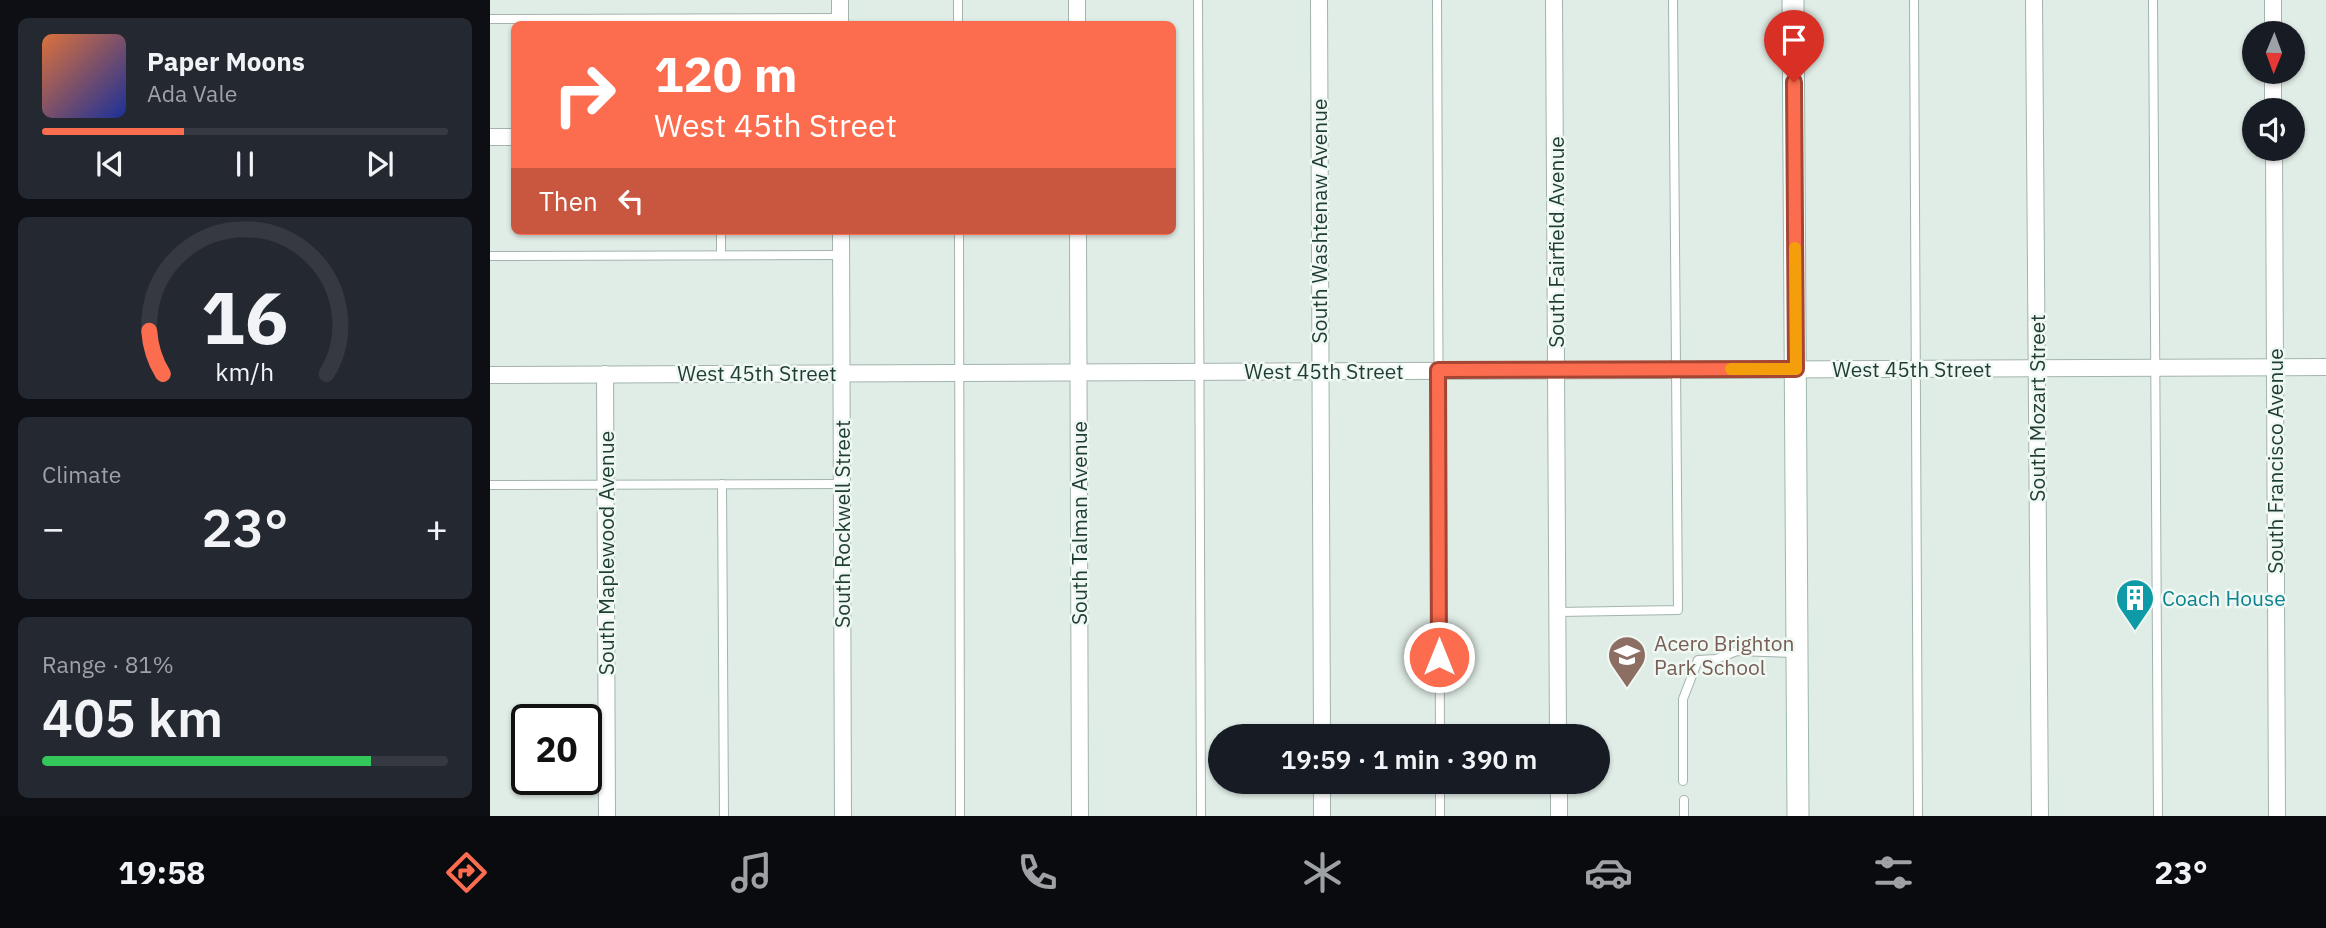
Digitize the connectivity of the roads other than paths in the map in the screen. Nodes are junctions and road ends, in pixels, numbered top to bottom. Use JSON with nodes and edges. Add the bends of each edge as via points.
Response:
{"nodes":[{"id":1,"x":840,"y":0,"type":"edge"},
{"id":2,"x":958,"y":0,"type":"edge"},
{"id":3,"x":1077,"y":0,"type":"edge"},
{"id":4,"x":1198,"y":0,"type":"edge"},
{"id":5,"x":1318,"y":0,"type":"edge"},
{"id":6,"x":1437,"y":0,"type":"edge"},
{"id":7,"x":1554,"y":0,"type":"edge"},
{"id":8,"x":1673,"y":0,"type":"edge"},
{"id":9,"x":1793,"y":0,"type":"edge"},
{"id":10,"x":1913,"y":0,"type":"edge"},
{"id":11,"x":2034,"y":0,"type":"edge"},
{"id":12,"x":2153,"y":0,"type":"edge"},
{"id":13,"x":2273,"y":0,"type":"edge"},
{"id":14,"x":490,"y":19,"type":"edge"},
{"id":15,"x":840,"y":21,"type":"edge"},
{"id":16,"x":958,"y":21,"type":"edge"},
{"id":17,"x":1077,"y":21,"type":"edge"},
{"id":18,"x":2273,"y":21,"type":"edge"},
{"id":19,"x":490,"y":137,"type":"edge"},
{"id":20,"x":511,"y":137,"type":"edge"},
{"id":21,"x":2274,"y":161,"type":"edge"},
{"id":22,"x":721,"y":235,"type":"edge"},
{"id":23,"x":841,"y":235,"type":"edge"},
{"id":24,"x":959,"y":235,"type":"edge"},
{"id":25,"x":1078,"y":235,"type":"edge"},
{"id":26,"x":721,"y":255,"type":"junction"},
{"id":27,"x":841,"y":255,"type":"junction"},
{"id":28,"x":490,"y":256,"type":"edge"},
{"id":29,"x":2275,"y":367,"type":"junction"},
{"id":30,"x":2326,"y":367,"type":"edge"},
{"id":31,"x":2037,"y":368,"type":"junction"},
{"id":32,"x":2155,"y":368,"type":"junction"},
{"id":33,"x":1796,"y":369,"type":"junction"},
{"id":34,"x":1916,"y":369,"type":"junction"},
{"id":35,"x":1438,"y":370,"type":"junction"},
{"id":36,"x":1556,"y":370,"type":"junction"},
{"id":37,"x":1676,"y":370,"type":"junction"},
{"id":38,"x":1200,"y":371,"type":"junction"},
{"id":39,"x":1320,"y":371,"type":"junction"},
{"id":40,"x":959,"y":372,"type":"junction"},
{"id":41,"x":1079,"y":372,"type":"junction"},
{"id":42,"x":841,"y":373,"type":"junction"},
{"id":43,"x":606,"y":374,"type":"junction"},
{"id":44,"x":490,"y":375,"type":"edge"},
{"id":45,"x":723,"y":484,"type":"junction"},
{"id":46,"x":842,"y":484,"type":"junction"},
{"id":47,"x":490,"y":485,"type":"edge"},
{"id":48,"x":606,"y":485,"type":"junction"},
{"id":49,"x":1558,"y":612,"type":"junction"},
{"id":50,"x":1797,"y":653,"type":"junction"},
{"id":51,"x":1322,"y":724,"type":"edge"},
{"id":52,"x":1440,"y":724,"type":"edge"},
{"id":53,"x":1558,"y":724,"type":"edge"},
{"id":54,"x":1683,"y":781,"type":"dead end"},
{"id":55,"x":1322,"y":794,"type":"edge"},
{"id":56,"x":1440,"y":794,"type":"edge"},
{"id":57,"x":1559,"y":794,"type":"edge"},
{"id":58,"x":1684,"y":800,"type":"dead end"},
{"id":59,"x":607,"y":816,"type":"edge"},
{"id":60,"x":724,"y":816,"type":"edge"},
{"id":61,"x":843,"y":816,"type":"edge"},
{"id":62,"x":960,"y":816,"type":"edge"},
{"id":63,"x":1080,"y":816,"type":"edge"},
{"id":64,"x":1201,"y":816,"type":"edge"},
{"id":65,"x":1322,"y":816,"type":"edge"},
{"id":66,"x":1440,"y":816,"type":"edge"},
{"id":67,"x":1559,"y":816,"type":"edge"},
{"id":68,"x":1684,"y":816,"type":"edge"},
{"id":69,"x":1798,"y":816,"type":"edge"},
{"id":70,"x":1918,"y":816,"type":"edge"},
{"id":71,"x":2040,"y":816,"type":"edge"},
{"id":72,"x":2158,"y":816,"type":"edge"},
{"id":73,"x":2277,"y":816,"type":"edge"}],
"edges":[{"from":1,"to":15,"type":"street"},
{"from":2,"to":16,"type":"lane"},
{"from":3,"to":17,"type":"street"},
{"from":4,"to":38,"type":"lane"},
{"from":5,"to":39,"type":"street","name":"South Washtenaw Avenue"},
{"from":6,"to":35,"type":"lane"},
{"from":7,"to":36,"type":"street","name":"South Fairfield Avenue"},
{"from":8,"to":37,"type":"lane"},
{"from":9,"to":33,"type":"main road"},
{"from":10,"to":34,"type":"lane"},
{"from":11,"to":31,"type":"street","name":"South Mozart Street"},
{"from":12,"to":32,"type":"lane"},
{"from":13,"to":18,"type":"street"},
{"from":14,"to":15,"type":"lane"},
{"from":19,"to":20,"type":"street"},
{"from":21,"to":29,"type":"street","name":"South Francisco Avenue"},
{"from":22,"to":26,"type":"lane"},
{"from":23,"to":27,"type":"street","name":"South Rockwell Street"},
{"from":24,"to":40,"type":"lane"},
{"from":25,"to":41,"type":"street","name":"South Talman Avenue"},
{"from":26,"to":27,"type":"lane"},
{"from":26,"to":28,"type":"lane"},
{"from":27,"to":42,"type":"street","name":"South Rockwell Street"},
{"from":29,"to":30,"type":"street","name":"West 45th Street"},
{"from":29,"to":32,"type":"street","name":"West 45th Street"},
{"from":29,"to":73,"type":"street","name":"South Francisco Avenue"},
{"from":31,"to":32,"type":"street","name":"West 45th Street"},
{"from":31,"to":34,"type":"street","name":"West 45th Street"},
{"from":31,"to":71,"type":"street","name":"South Mozart Street"},
{"from":32,"to":72,"type":"lane"},
{"from":33,"to":34,"type":"street","name":"West 45th Street"},
{"from":33,"to":37,"type":"street","name":"West 45th Street"},
{"from":33,"to":50,"type":"main road"},
{"from":34,"to":70,"type":"lane"},
{"from":35,"to":36,"type":"street","name":"West 45th Street"},
{"from":35,"to":39,"type":"street","name":"West 45th Street"},
{"from":35,"to":52,"type":"lane"},
{"from":36,"to":37,"type":"street","name":"West 45th Street"},
{"from":36,"to":49,"type":"street","name":"South Fairfield Avenue"},
{"from":37,"to":49,"type":"lane","via":[[1678,610]]},
{"from":38,"to":39,"type":"street","name":"West 45th Street"},
{"from":38,"to":41,"type":"street","name":"West 45th Street"},
{"from":38,"to":64,"type":"lane"},
{"from":39,"to":51,"type":"street","name":"South Washtenaw Avenue"},
{"from":40,"to":41,"type":"street","name":"West 45th Street"},
{"from":40,"to":42,"type":"street","name":"West 45th Street"},
{"from":40,"to":62,"type":"lane"},
{"from":41,"to":63,"type":"street","name":"South Talman Avenue"},
{"from":42,"to":43,"type":"street","name":"West 45th Street"},
{"from":42,"to":46,"type":"street","name":"South Rockwell Street"},
{"from":43,"to":44,"type":"street","name":"West 45th Street"},
{"from":43,"to":48,"type":"street","name":"South Maplewood Avenue"},
{"from":45,"to":46,"type":"lane"},
{"from":45,"to":48,"type":"lane"},
{"from":45,"to":60,"type":"lane"},
{"from":46,"to":61,"type":"street","name":"South Rockwell Street"},
{"from":47,"to":48,"type":"lane"},
{"from":48,"to":59,"type":"street","name":"South Maplewood Avenue"},
{"from":49,"to":53,"type":"street","name":"South Fairfield Avenue"},
{"from":50,"to":54,"type":"lane","via":[[1737,652],[1698,660],[1683,699]]},
{"from":50,"to":69,"type":"main road"},
{"from":55,"to":65,"type":"street"},
{"from":56,"to":66,"type":"lane"},
{"from":57,"to":67,"type":"street"},
{"from":58,"to":68,"type":"lane"}]}
